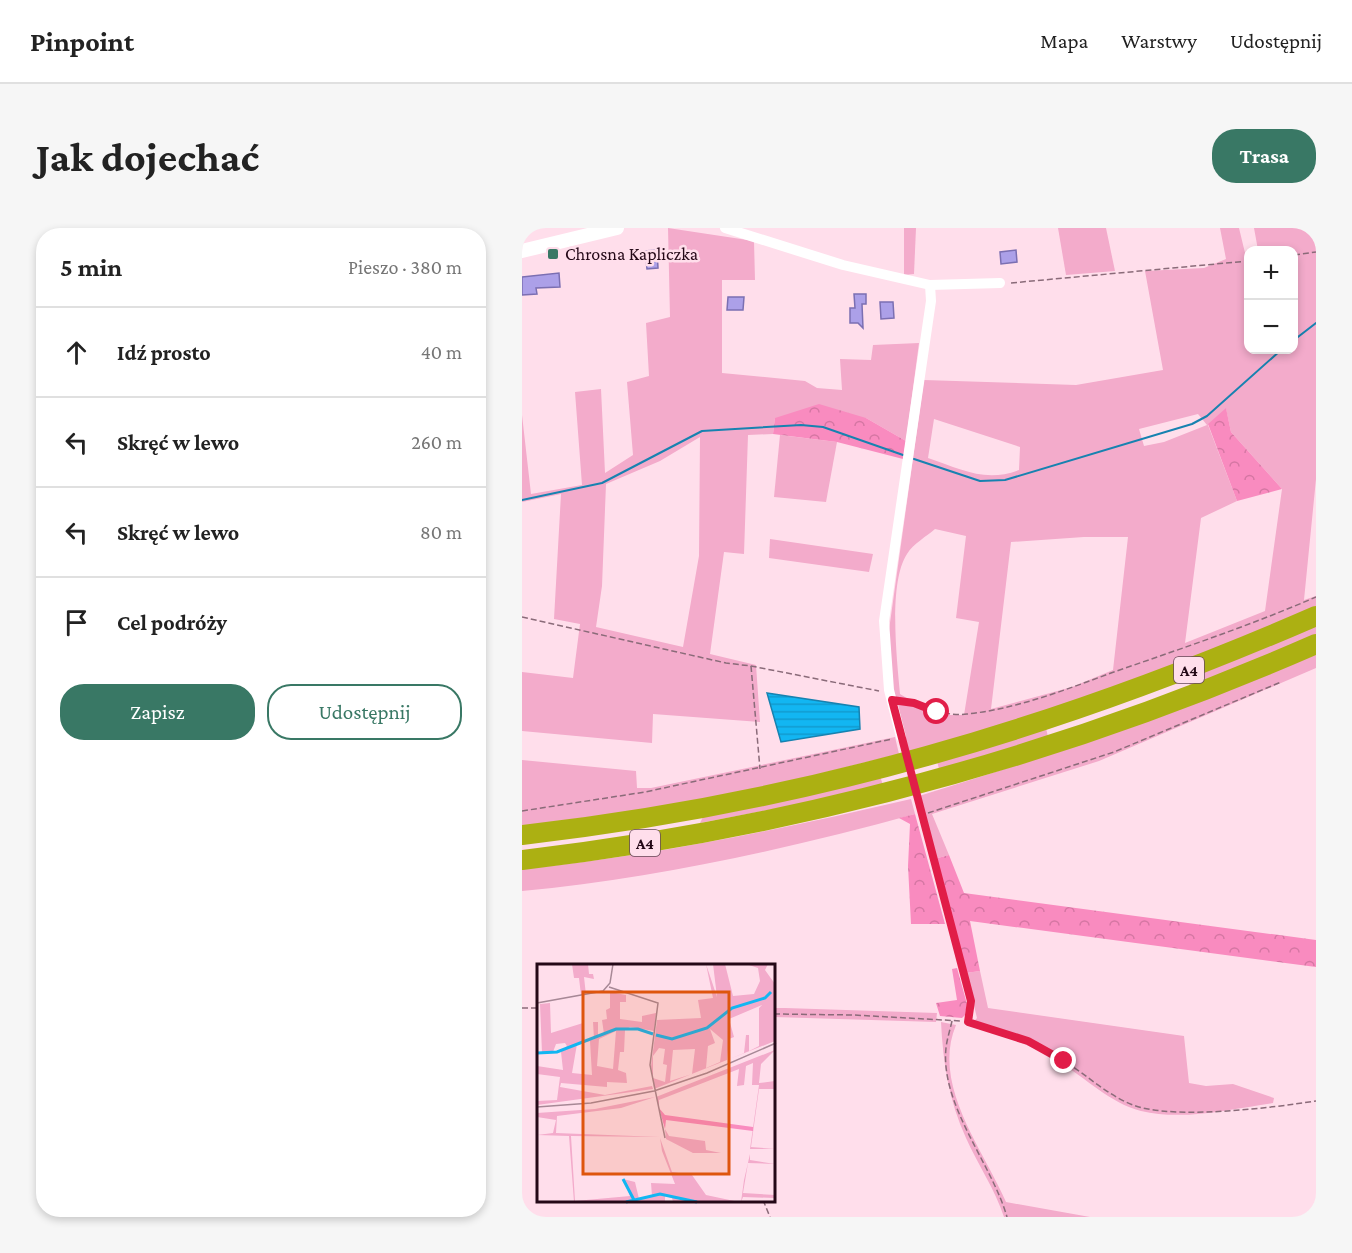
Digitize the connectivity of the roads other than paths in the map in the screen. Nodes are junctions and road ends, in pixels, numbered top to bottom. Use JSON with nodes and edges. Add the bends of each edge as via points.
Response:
{"nodes":[{"id":1,"x":617,"y":228,"type":"edge"},
{"id":2,"x":725,"y":228,"type":"edge"},
{"id":3,"x":522,"y":251,"type":"edge"},
{"id":4,"x":1000,"y":283,"type":"road end"},
{"id":5,"x":930,"y":285,"type":"junction"},
{"id":6,"x":1316,"y":616,"type":"edge"},
{"id":7,"x":1316,"y":644,"type":"edge"},
{"id":8,"x":901,"y":737,"type":"joint"},
{"id":9,"x":522,"y":835,"type":"edge"},
{"id":10,"x":522,"y":860,"type":"edge"},
{"id":11,"x":968,"y":1022,"type":"road end"}],
"edges":[{"from":1,"to":3,"type":"street"},
{"from":2,"to":5,"type":"street","via":[[843,265]]},
{"from":4,"to":5,"type":"street"},
{"from":5,"to":8,"type":"street","via":[[931,301],[884,621],[890,695]]},
{"from":6,"to":9,"type":"highway","number":"A4","via":[[1172,677],[1060,717],[907,764],[762,797]]},
{"from":7,"to":10,"type":"highway","number":"A4","via":[[1068,740],[942,779],[768,821]]},
{"from":8,"to":11,"type":"lane","via":[[971,1001]]}]}
